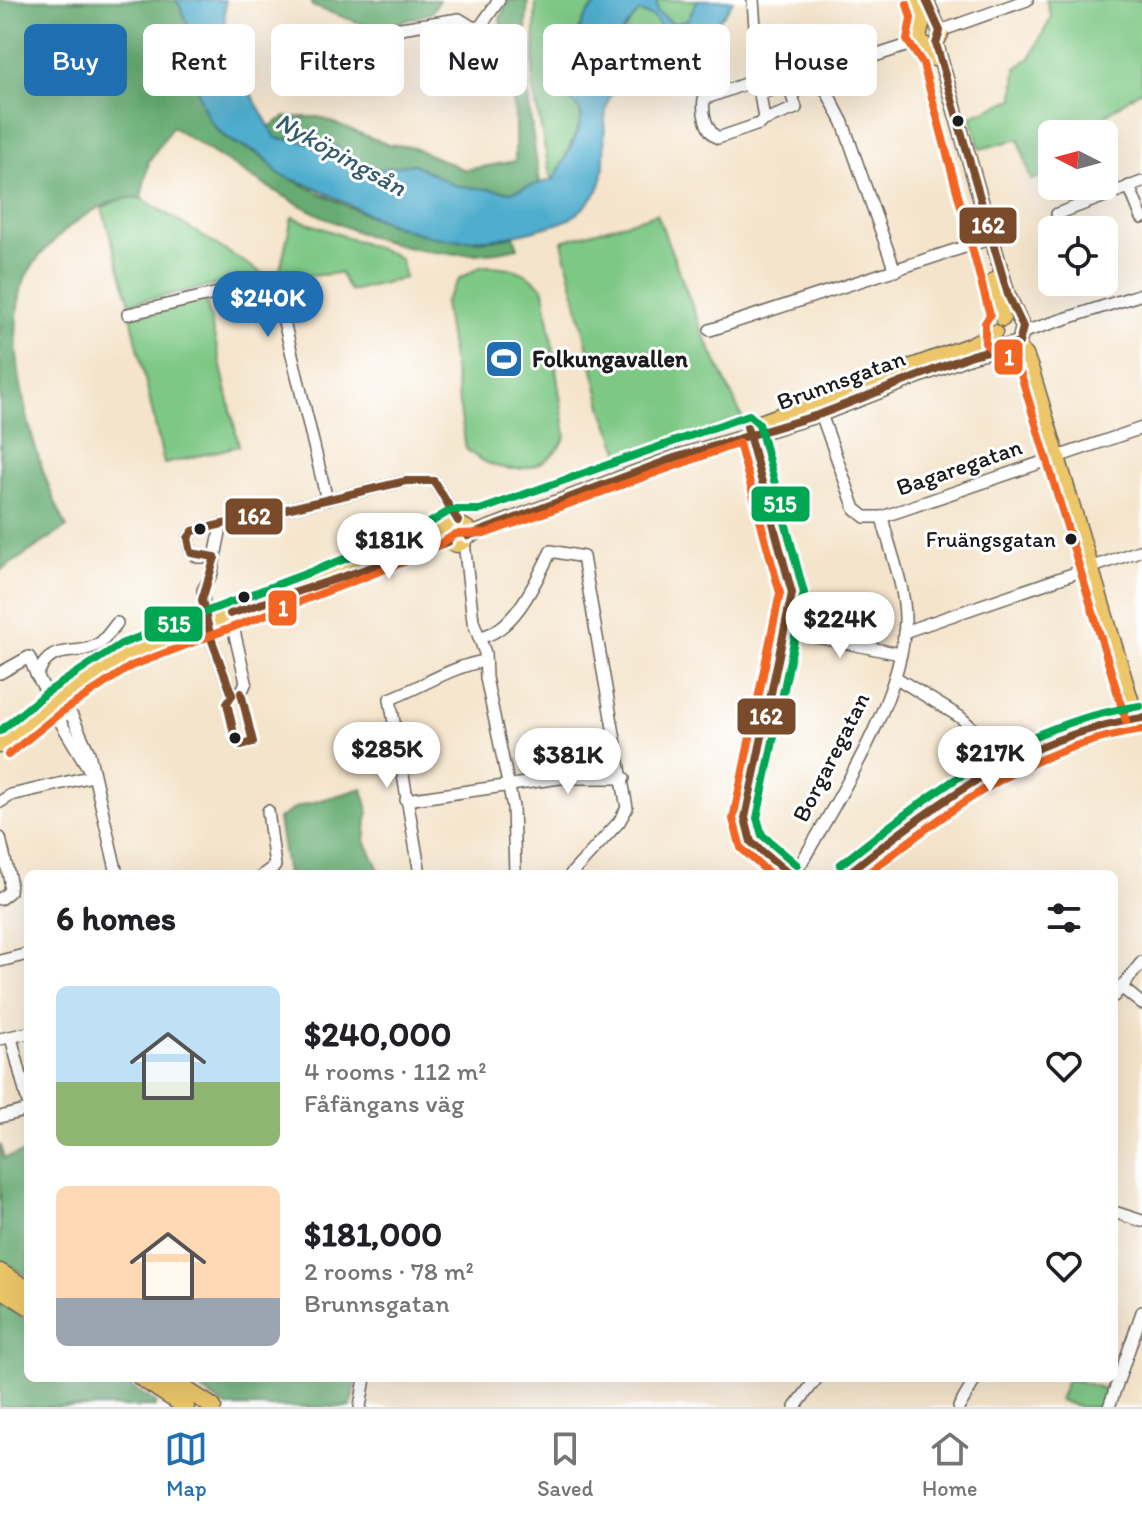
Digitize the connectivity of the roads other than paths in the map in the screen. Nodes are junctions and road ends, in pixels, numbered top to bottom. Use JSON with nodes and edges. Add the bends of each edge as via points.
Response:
{"nodes":[{"id":1,"x":499,"y":0,"type":"edge"},
{"id":2,"x":753,"y":0,"type":"edge"},
{"id":3,"x":918,"y":0,"type":"edge"},
{"id":4,"x":926,"y":0,"type":"edge"},
{"id":5,"x":1027,"y":0,"type":"edge"},
{"id":6,"x":755,"y":24,"type":"edge"},
{"id":7,"x":404,"y":27,"type":"edge"},
{"id":8,"x":930,"y":36,"type":"junction"},
{"id":9,"x":877,"y":54,"type":"edge"},
{"id":10,"x":746,"y":83,"type":"edge"},
{"id":11,"x":760,"y":96,"type":"edge"},
{"id":12,"x":792,"y":96,"type":"edge"},
{"id":13,"x":829,"y":96,"type":"edge"},
{"id":14,"x":762,"y":121,"type":"junction"},
{"id":15,"x":1142,"y":182,"type":"edge"},
{"id":16,"x":1129,"y":186,"type":"junction"},
{"id":17,"x":1057,"y":214,"type":"dead end"},
{"id":18,"x":1142,"y":218,"type":"edge"},
{"id":19,"x":988,"y":239,"type":"junction"},
{"id":20,"x":895,"y":271,"type":"junction"},
{"id":21,"x":1142,"y":294,"type":"edge"},
{"id":22,"x":128,"y":314,"type":"dead end"},
{"id":23,"x":710,"y":330,"type":"dead end"},
{"id":24,"x":1015,"y":331,"type":"junction"},
{"id":25,"x":828,"y":398,"type":"junction"},
{"id":26,"x":821,"y":414,"type":"junction"},
{"id":27,"x":1142,"y":428,"type":"edge"},
{"id":28,"x":748,"y":432,"type":"junction"},
{"id":29,"x":1058,"y":456,"type":"junction"},
{"id":30,"x":327,"y":500,"type":"junction"},
{"id":31,"x":882,"y":517,"type":"junction"},
{"id":32,"x":221,"y":527,"type":"junction"},
{"id":33,"x":456,"y":532,"type":"junction"},
{"id":34,"x":1142,"y":550,"type":"edge"},
{"id":35,"x":215,"y":557,"type":"junction"},
{"id":36,"x":1091,"y":567,"type":"junction"},
{"id":37,"x":204,"y":610,"type":"dead end"},
{"id":38,"x":230,"y":614,"type":"junction"},
{"id":39,"x":117,"y":623,"type":"dead end"},
{"id":40,"x":787,"y":631,"type":"junction"},
{"id":41,"x":904,"y":632,"type":"junction"},
{"id":42,"x":479,"y":637,"type":"junction"},
{"id":43,"x":211,"y":638,"type":"dead end"},
{"id":44,"x":900,"y":654,"type":"junction"},
{"id":45,"x":485,"y":661,"type":"junction"},
{"id":46,"x":0,"y":673,"type":"edge"},
{"id":47,"x":37,"y":676,"type":"junction"},
{"id":48,"x":895,"y":677,"type":"junction"},
{"id":49,"x":56,"y":707,"type":"junction"},
{"id":50,"x":1139,"y":718,"type":"edge"},
{"id":51,"x":0,"y":746,"type":"edge"},
{"id":52,"x":0,"y":757,"type":"edge"},
{"id":53,"x":1010,"y":762,"type":"junction"},
{"id":54,"x":93,"y":776,"type":"junction"},
{"id":55,"x":624,"y":778,"type":"junction"},
{"id":56,"x":509,"y":786,"type":"junction"},
{"id":57,"x":406,"y":800,"type":"junction"},
{"id":58,"x":0,"y":802,"type":"edge"},
{"id":59,"x":268,"y":811,"type":"dead end"},
{"id":60,"x":0,"y":838,"type":"edge"},
{"id":61,"x":116,"y":870,"type":"edge"},
{"id":62,"x":270,"y":870,"type":"edge"},
{"id":63,"x":419,"y":870,"type":"edge"},
{"id":64,"x":515,"y":870,"type":"edge"},
{"id":65,"x":575,"y":870,"type":"edge"},
{"id":66,"x":787,"y":870,"type":"edge"},
{"id":67,"x":794,"y":870,"type":"edge"},
{"id":68,"x":852,"y":870,"type":"edge"},
{"id":69,"x":0,"y":899,"type":"edge"},
{"id":70,"x":24,"y":955,"type":"edge"},
{"id":71,"x":0,"y":961,"type":"edge"},
{"id":72,"x":1142,"y":962,"type":"edge"},
{"id":73,"x":1118,"y":992,"type":"edge"},
{"id":74,"x":1142,"y":1004,"type":"edge"},
{"id":75,"x":6,"y":1038,"type":"edge"},
{"id":76,"x":24,"y":1091,"type":"edge"},
{"id":77,"x":24,"y":1111,"type":"edge"},
{"id":78,"x":0,"y":1117,"type":"edge"},
{"id":79,"x":1118,"y":1213,"type":"edge"},
{"id":80,"x":1142,"y":1221,"type":"edge"},
{"id":81,"x":0,"y":1272,"type":"edge"},
{"id":82,"x":24,"y":1287,"type":"edge"},
{"id":83,"x":0,"y":1288,"type":"edge"},
{"id":84,"x":24,"y":1303,"type":"edge"},
{"id":85,"x":1142,"y":1312,"type":"edge"},
{"id":86,"x":1118,"y":1381,"type":"edge"},
{"id":87,"x":147,"y":1382,"type":"edge"},
{"id":88,"x":174,"y":1382,"type":"edge"},
{"id":89,"x":364,"y":1382,"type":"edge"},
{"id":90,"x":814,"y":1382,"type":"edge"},
{"id":91,"x":974,"y":1382,"type":"edge"},
{"id":92,"x":1118,"y":1382,"type":"edge"},
{"id":93,"x":186,"y":1407,"type":"edge"},
{"id":94,"x":213,"y":1407,"type":"edge"},
{"id":95,"x":360,"y":1407,"type":"edge"},
{"id":96,"x":795,"y":1407,"type":"edge"},
{"id":97,"x":959,"y":1407,"type":"edge"},
{"id":98,"x":1109,"y":1407,"type":"edge"}],
"edges":[{"from":1,"to":7,"type":"street","via":[[476,29],[459,19]]},
{"from":2,"to":6,"type":"street"},
{"from":3,"to":8,"type":"main road"},
{"from":4,"to":8,"type":"main road"},
{"from":5,"to":8,"type":"street"},
{"from":8,"to":9,"type":"street"},
{"from":8,"to":19,"type":"main road"},
{"from":10,"to":14,"type":"street","via":[[704,99],[711,134],[718,138]]},
{"from":11,"to":14,"type":"street"},
{"from":12,"to":14,"type":"street","via":[[796,108]]},
{"from":13,"to":20,"type":"street"},
{"from":15,"to":16,"type":"street"},
{"from":16,"to":17,"type":"street"},
{"from":16,"to":18,"type":"street"},
{"from":19,"to":20,"type":"street"},
{"from":19,"to":24,"type":"main road"},
{"from":20,"to":23,"type":"street"},
{"from":21,"to":24,"type":"street","name":"Brunnsgatan"},
{"from":22,"to":30,"type":"street","via":[[274,280]]},
{"from":24,"to":25,"type":"main road","name":"Brunnsgatan","via":[[995,332]]},
{"from":24,"to":26,"type":"main road","name":"Brunnsgatan"},
{"from":24,"to":29,"type":"main road","via":[[1032,350]]},
{"from":25,"to":26,"type":"street"},
{"from":25,"to":28,"type":"main road","name":"Brunnsgatan"},
{"from":26,"to":28,"type":"main road","name":"Brunnsgatan"},
{"from":26,"to":31,"type":"street","via":[[855,509],[865,517]]},
{"from":27,"to":29,"type":"street","name":"Bagaregatan"},
{"from":28,"to":33,"type":"main road","name":"Brunnsgatan"},
{"from":28,"to":40,"type":"street","via":[[792,593]]},
{"from":29,"to":31,"type":"street","name":"Bagaregatan"},
{"from":29,"to":36,"type":"main road"},
{"from":30,"to":32,"type":"street"},
{"from":30,"to":33,"type":"street","via":[[434,481]]},
{"from":31,"to":41,"type":"street","name":"Borgaregatan","via":[[906,615]]},
{"from":32,"to":35,"type":"street"},
{"from":32,"to":35,"type":"street","via":[[193,531],[188,538],[191,553]]},
{"from":33,"to":38,"type":"main road","name":"Brunnsgatan"},
{"from":33,"to":42,"type":"street"},
{"from":34,"to":36,"type":"street"},
{"from":35,"to":37,"type":"street","via":[[203,590]]},
{"from":36,"to":41,"type":"street"},
{"from":36,"to":50,"type":"main road"},
{"from":38,"to":43,"type":"street","via":[[246,682],[237,694]]},
{"from":38,"to":49,"type":"main road","name":"Brunnsgatan","via":[[126,655]]},
{"from":39,"to":47,"type":"street","via":[[99,643],[49,656]]},
{"from":40,"to":44,"type":"street"},
{"from":40,"to":66,"type":"street","via":[[745,818],[751,842]]},
{"from":41,"to":44,"type":"street","name":"Borgaregatan"},
{"from":42,"to":45,"type":"street"},
{"from":42,"to":55,"type":"street","via":[[497,633],[551,551],[583,557]]},
{"from":44,"to":48,"type":"street","name":"Borgaregatan"},
{"from":45,"to":56,"type":"street"},
{"from":45,"to":57,"type":"street","via":[[459,667],[390,699]]},
{"from":46,"to":47,"type":"street","via":[[29,657]]},
{"from":47,"to":49,"type":"street"},
{"from":48,"to":53,"type":"street","via":[[960,717]]},
{"from":48,"to":67,"type":"street","name":"Borgaregatan","via":[[854,769]]},
{"from":49,"to":51,"type":"main road","name":"Brunnsgatan"},
{"from":49,"to":52,"type":"main road","name":"Brunnsgatan"},
{"from":49,"to":54,"type":"street","via":[[72,716]]},
{"from":50,"to":53,"type":"street","via":[[1060,736]]},
{"from":53,"to":68,"type":"street","via":[[937,804]]},
{"from":54,"to":58,"type":"street"},
{"from":54,"to":61,"type":"street"},
{"from":55,"to":56,"type":"street","via":[[560,778]]},
{"from":55,"to":65,"type":"street","via":[[627,808]]},
{"from":56,"to":57,"type":"street"},
{"from":56,"to":64,"type":"street"},
{"from":57,"to":63,"type":"street"},
{"from":59,"to":62,"type":"street","via":[[277,857]]},
{"from":60,"to":69,"type":"street","via":[[10,881],[9,892]]},
{"from":70,"to":71,"type":"street"},
{"from":72,"to":73,"type":"street"},
{"from":73,"to":74,"type":"street"},
{"from":75,"to":76,"type":"street"},
{"from":77,"to":78,"type":"street"},
{"from":79,"to":80,"type":"street"},
{"from":81,"to":82,"type":"highway"},
{"from":83,"to":84,"type":"highway"},
{"from":85,"to":86,"type":"street"},
{"from":87,"to":93,"type":"highway"},
{"from":88,"to":94,"type":"highway"},
{"from":89,"to":95,"type":"street"},
{"from":90,"to":96,"type":"street"},
{"from":91,"to":97,"type":"street"},
{"from":92,"to":98,"type":"street"}]}
